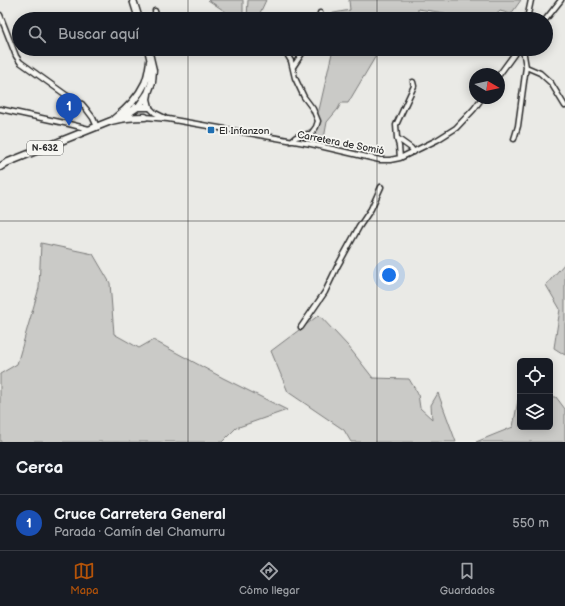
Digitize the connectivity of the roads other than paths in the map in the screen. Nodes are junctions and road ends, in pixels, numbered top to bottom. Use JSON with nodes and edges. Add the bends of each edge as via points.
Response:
{"nodes":[{"id":1,"x":133,"y":0,"type":"edge"},
{"id":2,"x":532,"y":0,"type":"edge"},
{"id":3,"x":561,"y":0,"type":"edge"},
{"id":4,"x":137,"y":12,"type":"edge"},
{"id":5,"x":529,"y":12,"type":"edge"},
{"id":6,"x":552,"y":12,"type":"edge"},
{"id":7,"x":0,"y":15,"type":"edge"},
{"id":8,"x":12,"y":46,"type":"edge"},
{"id":9,"x":16,"y":56,"type":"edge"},
{"id":10,"x":149,"y":56,"type":"edge"},
{"id":11,"x":288,"y":56,"type":"edge"},
{"id":12,"x":301,"y":56,"type":"edge"},
{"id":13,"x":513,"y":56,"type":"edge"},
{"id":14,"x":524,"y":56,"type":"edge"},
{"id":15,"x":150,"y":60,"type":"junction"},
{"id":16,"x":293,"y":67,"type":"junction"},
{"id":17,"x":526,"y":67,"type":"junction"},
{"id":18,"x":504,"y":68,"type":"edge"},
{"id":19,"x":145,"y":82,"type":"junction"},
{"id":20,"x":413,"y":82,"type":"dead end"},
{"id":21,"x":148,"y":93,"type":"junction"},
{"id":22,"x":478,"y":104,"type":"edge"},
{"id":23,"x":139,"y":106,"type":"junction"},
{"id":24,"x":565,"y":106,"type":"edge"},
{"id":25,"x":149,"y":107,"type":"junction"},
{"id":26,"x":127,"y":108,"type":"junction"},
{"id":27,"x":0,"y":109,"type":"edge"},
{"id":28,"x":145,"y":117,"type":"junction"},
{"id":29,"x":122,"y":118,"type":"junction"},
{"id":30,"x":168,"y":119,"type":"junction"},
{"id":31,"x":111,"y":121,"type":"junction"},
{"id":32,"x":97,"y":127,"type":"junction"},
{"id":33,"x":90,"y":130,"type":"junction"},
{"id":34,"x":397,"y":138,"type":"junction"},
{"id":35,"x":514,"y":139,"type":"dead end"},
{"id":36,"x":291,"y":141,"type":"junction"},
{"id":37,"x":414,"y":152,"type":"junction"},
{"id":38,"x":400,"y":158,"type":"junction"},
{"id":39,"x":0,"y":167,"type":"edge"},
{"id":40,"x":381,"y":188,"type":"dead end"},
{"id":41,"x":301,"y":326,"type":"dead end"}],
"edges":[{"from":1,"to":4,"type":"highway"},
{"from":2,"to":5,"type":"street"},
{"from":3,"to":6,"type":"street"},
{"from":7,"to":8,"type":"street"},
{"from":9,"to":32,"type":"street","via":[[20,62],[82,104]]},
{"from":10,"to":15,"type":"highway","number":"N-632"},
{"from":11,"to":16,"type":"street"},
{"from":12,"to":16,"type":"street"},
{"from":13,"to":18,"type":"street"},
{"from":14,"to":17,"type":"street"},
{"from":15,"to":19,"type":"highway","number":"N-632"},
{"from":15,"to":21,"type":"highway","number":"N-632","via":[[153,76]]},
{"from":16,"to":36,"type":"street","via":[[295,78],[318,121],[311,134],[296,137]]},
{"from":17,"to":24,"type":"street","via":[[540,73],[551,82]]},
{"from":17,"to":35,"type":"street"},
{"from":19,"to":23,"type":"highway"},
{"from":19,"to":26,"type":"highway","number":"N-632","via":[[135,100]]},
{"from":20,"to":34,"type":"street","via":[[414,86],[396,125]]},
{"from":21,"to":23,"type":"highway","number":"N-632"},
{"from":21,"to":25,"type":"highway"},
{"from":22,"to":37,"type":"street","name":"Carretera de Somió","via":[[456,128]]},
{"from":23,"to":25,"type":"highway"},
{"from":23,"to":26,"type":"highway"},
{"from":23,"to":28,"type":"highway"},
{"from":23,"to":29,"type":"highway","number":"N-632"},
{"from":25,"to":30,"type":"street"},
{"from":26,"to":31,"type":"highway","number":"N-632"},
{"from":27,"to":33,"type":"street"},
{"from":28,"to":29,"type":"highway"},
{"from":28,"to":30,"type":"street","name":"Carretera de Somió"},
{"from":29,"to":31,"type":"highway","number":"N-632"},
{"from":30,"to":36,"type":"street","name":"Carretera de Somió"},
{"from":31,"to":32,"type":"highway","number":"N-632"},
{"from":32,"to":33,"type":"highway","number":"N-632"},
{"from":33,"to":39,"type":"highway","number":"N-632"},
{"from":34,"to":37,"type":"street"},
{"from":34,"to":38,"type":"street"},
{"from":36,"to":38,"type":"street","name":"Carretera de Somió","via":[[380,160]]},
{"from":37,"to":38,"type":"street","name":"Carretera de Somió"},
{"from":40,"to":41,"type":"street","via":[[325,292]]}]}
